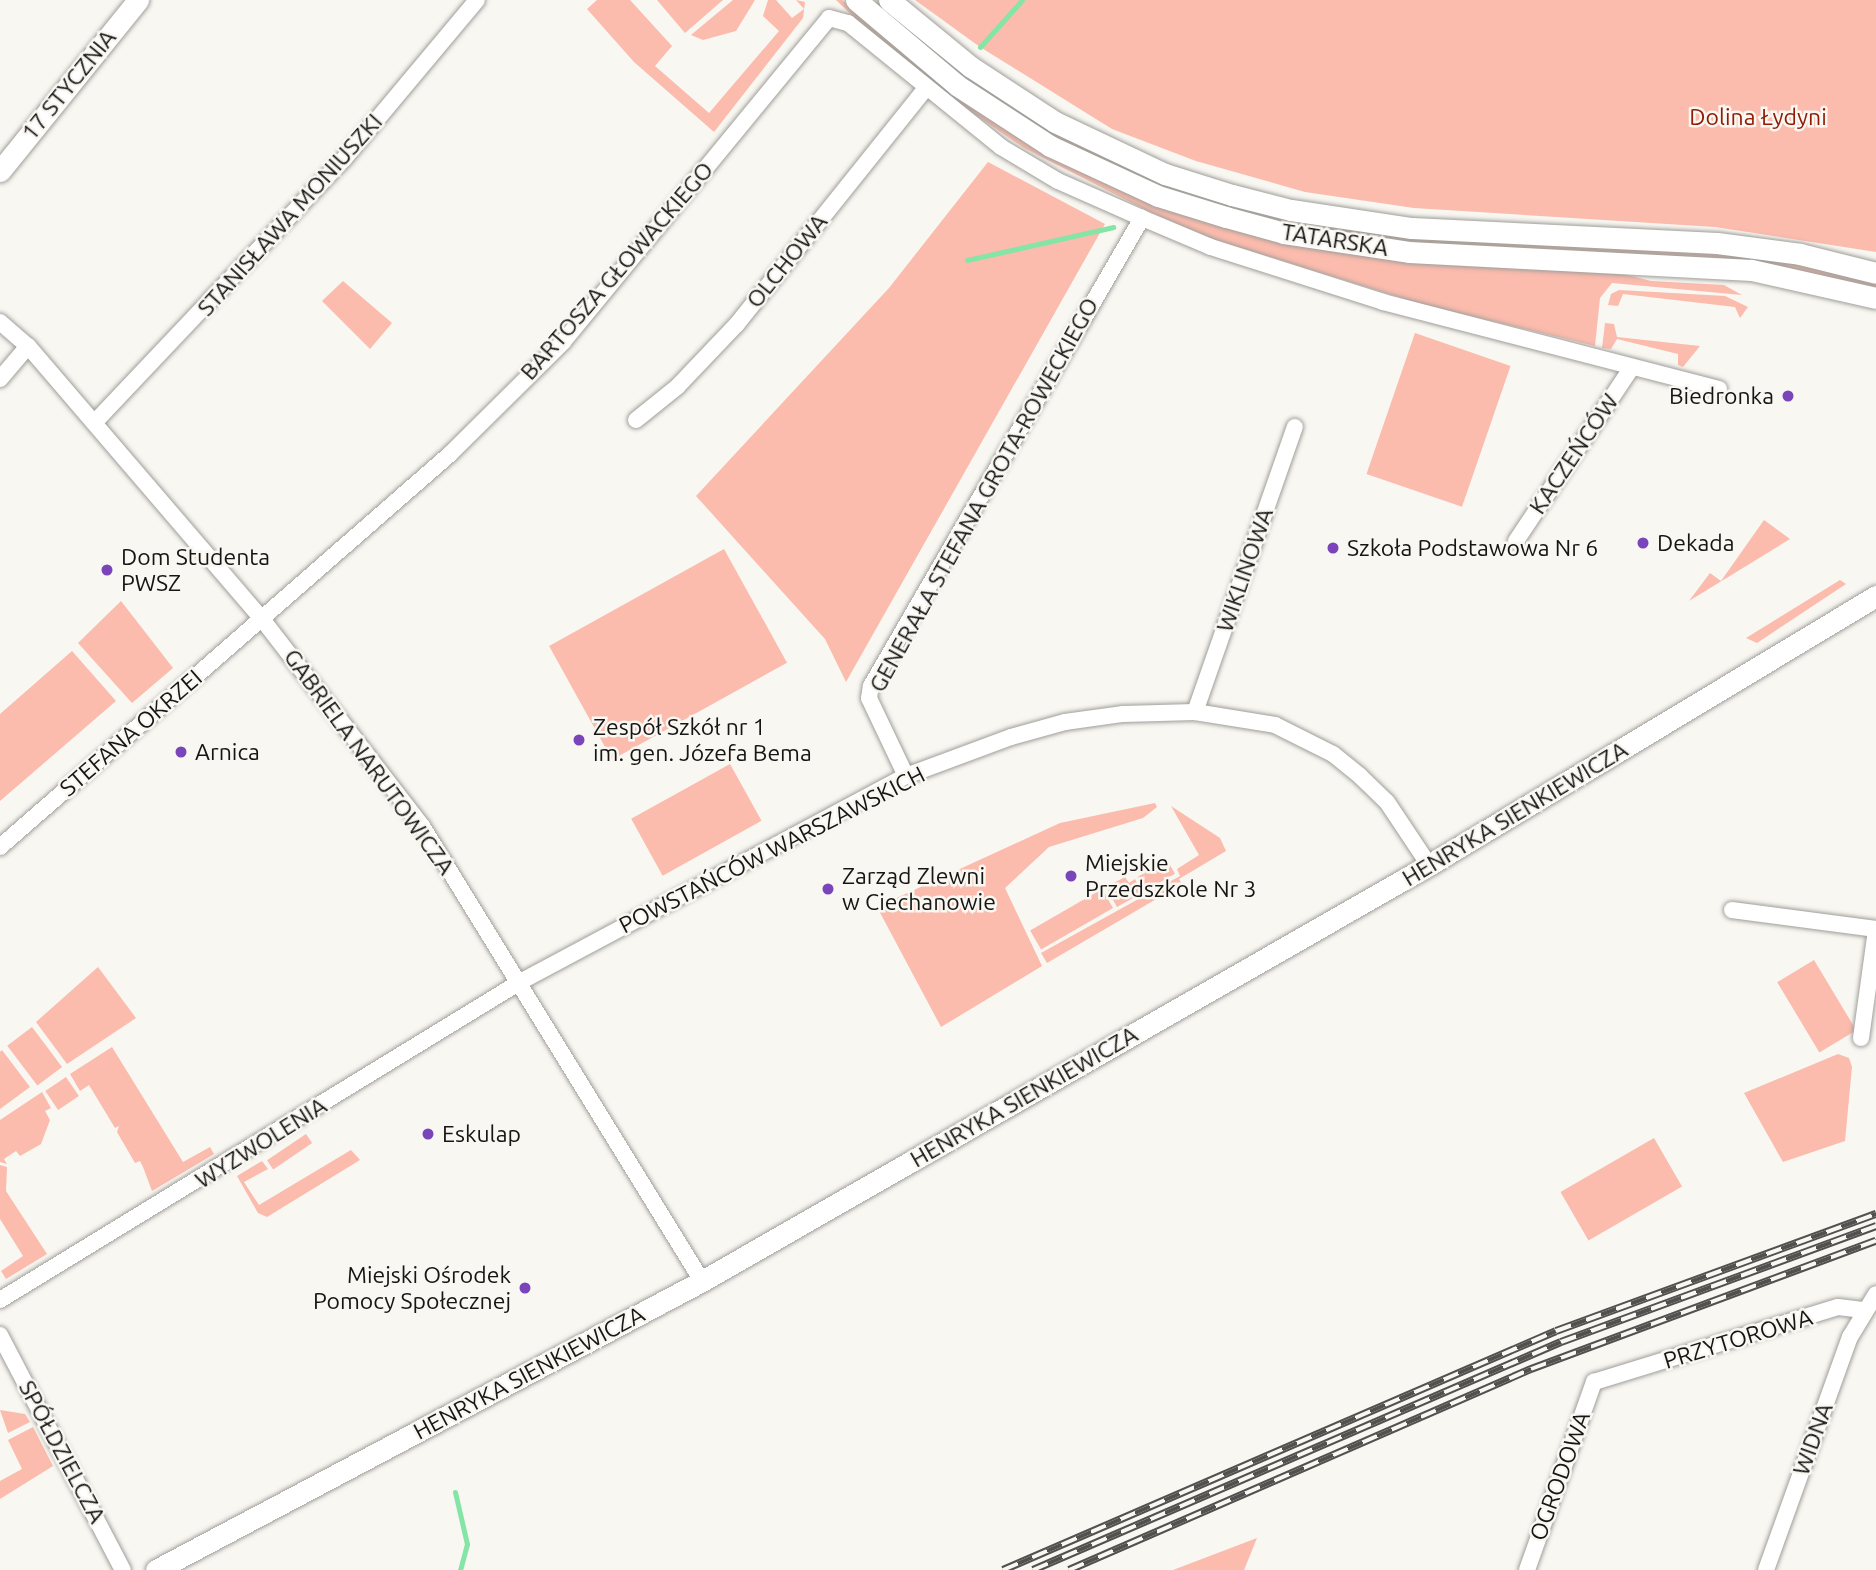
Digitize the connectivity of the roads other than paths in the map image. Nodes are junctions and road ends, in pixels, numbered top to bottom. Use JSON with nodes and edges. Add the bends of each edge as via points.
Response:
{"nodes":[{"id":1,"x":138,"y":0,"type":"edge"},
{"id":2,"x":477,"y":0,"type":"edge"},
{"id":3,"x":856,"y":0,"type":"edge"},
{"id":4,"x":889,"y":0,"type":"edge"},
{"id":5,"x":829,"y":18,"type":"joint"},
{"id":6,"x":925,"y":89,"type":"junction"},
{"id":7,"x":3,"y":160,"type":"edge"},
{"id":8,"x":1142,"y":218,"type":"junction"},
{"id":9,"x":1876,"y":273,"type":"edge"},
{"id":10,"x":1876,"y":298,"type":"edge"},
{"id":11,"x":0,"y":322,"type":"edge"},
{"id":12,"x":28,"y":346,"type":"junction"},
{"id":13,"x":1632,"y":367,"type":"junction"},
{"id":14,"x":0,"y":379,"type":"edge"},
{"id":15,"x":1719,"y":389,"type":"dead end"},
{"id":16,"x":636,"y":420,"type":"dead end"},
{"id":17,"x":95,"y":422,"type":"junction"},
{"id":18,"x":1295,"y":427,"type":"dead end"},
{"id":19,"x":1516,"y":541,"type":"dead end"},
{"id":20,"x":1876,"y":597,"type":"edge"},
{"id":21,"x":262,"y":619,"type":"junction"},
{"id":22,"x":1195,"y":712,"type":"junction"},
{"id":23,"x":906,"y":776,"type":"junction"},
{"id":24,"x":0,"y":847,"type":"edge"},
{"id":25,"x":1429,"y":865,"type":"junction"},
{"id":26,"x":1731,"y":910,"type":"dead end"},
{"id":27,"x":1876,"y":930,"type":"edge"},
{"id":28,"x":520,"y":982,"type":"junction"},
{"id":29,"x":1861,"y":1038,"type":"dead end"},
{"id":30,"x":702,"y":1281,"type":"junction"},
{"id":31,"x":1876,"y":1294,"type":"edge"},
{"id":32,"x":0,"y":1300,"type":"edge"},
{"id":33,"x":1863,"y":1310,"type":"junction"},
{"id":34,"x":0,"y":1335,"type":"edge"},
{"id":35,"x":1594,"y":1382,"type":"joint"},
{"id":36,"x":123,"y":1570,"type":"edge"},
{"id":37,"x":156,"y":1570,"type":"edge"},
{"id":38,"x":1527,"y":1570,"type":"edge"},
{"id":39,"x":1766,"y":1570,"type":"edge"}],
"edges":[{"from":1,"to":7,"type":"street","name":"17 STYCZNIA"},
{"from":2,"to":17,"type":"street","name":"STANISŁAWA MONIUSZKI","via":[[344,159]]},
{"from":3,"to":10,"type":"street","name":"TATARSKA","via":[[958,86],[1050,146],[1158,196],[1226,217],[1284,233],[1409,251],[1752,270]]},
{"from":4,"to":9,"type":"street","name":"TATARSKA","via":[[971,67],[1055,122],[1154,170],[1232,195],[1291,210],[1412,228],[1717,243],[1800,254]]},
{"from":5,"to":6,"type":"street","name":"TATARSKA","via":[[848,23]]},
{"from":5,"to":21,"type":"street","name":"BARTOSZA GŁOWACKIEGO","via":[[563,342],[450,454]]},
{"from":6,"to":8,"type":"street","name":"TATARSKA","via":[[1001,147],[1058,181]]},
{"from":6,"to":16,"type":"street","name":"OLCHOWA","via":[[737,324],[677,387]]},
{"from":8,"to":13,"type":"street","name":"TATARSKA","via":[[1212,247],[1383,302]]},
{"from":8,"to":23,"type":"street","name":"GENERAŁA STEFANA GROTA-ROWECKIEGO","via":[[871,687],[869,698]]},
{"from":11,"to":12,"type":"street","name":"GABRIELA NARUTOWICZA"},
{"from":12,"to":14,"type":"street"},
{"from":12,"to":17,"type":"street","name":"GABRIELA NARUTOWICZA"},
{"from":13,"to":15,"type":"street","name":"TATARSKA"},
{"from":13,"to":19,"type":"street","name":"KACZEŃCÓW"},
{"from":17,"to":21,"type":"street","name":"GABRIELA NARUTOWICZA"},
{"from":18,"to":22,"type":"street","name":"WIKLINOWA"},
{"from":20,"to":25,"type":"street","name":"HENRYKA SIENKIEWICZA"},
{"from":21,"to":24,"type":"street","name":"STEFANA OKRZEI"},
{"from":21,"to":28,"type":"street","name":"GABRIELA NARUTOWICZA","via":[[422,826]]},
{"from":22,"to":23,"type":"street","name":"POWSTAŃCÓW WARSZAWSKICH","via":[[1124,713],[1065,722]]},
{"from":22,"to":25,"type":"street","name":"POWSTAŃCÓW WARSZAWSKICH","via":[[1275,725],[1333,754],[1387,802]]},
{"from":23,"to":28,"type":"street","name":"POWSTAŃCÓW WARSZAWSKICH"},
{"from":25,"to":30,"type":"street","name":"HENRYKA SIENKIEWICZA"},
{"from":26,"to":27,"type":"street"},
{"from":27,"to":29,"type":"street"},
{"from":28,"to":30,"type":"street","name":"GABRIELA NARUTOWICZA"},
{"from":28,"to":32,"type":"street","name":"WYZWOLENIA"},
{"from":30,"to":37,"type":"street","name":"HENRYKA SIENKIEWICZA"},
{"from":31,"to":33,"type":"street"},
{"from":33,"to":35,"type":"street","name":"PRZYTOROWA","via":[[1838,1307]]},
{"from":33,"to":39,"type":"street","name":"WIDNA"},
{"from":34,"to":36,"type":"street","name":"SPÓŁDZIELCZA"},
{"from":35,"to":38,"type":"street","name":"OGRODOWA"}]}
